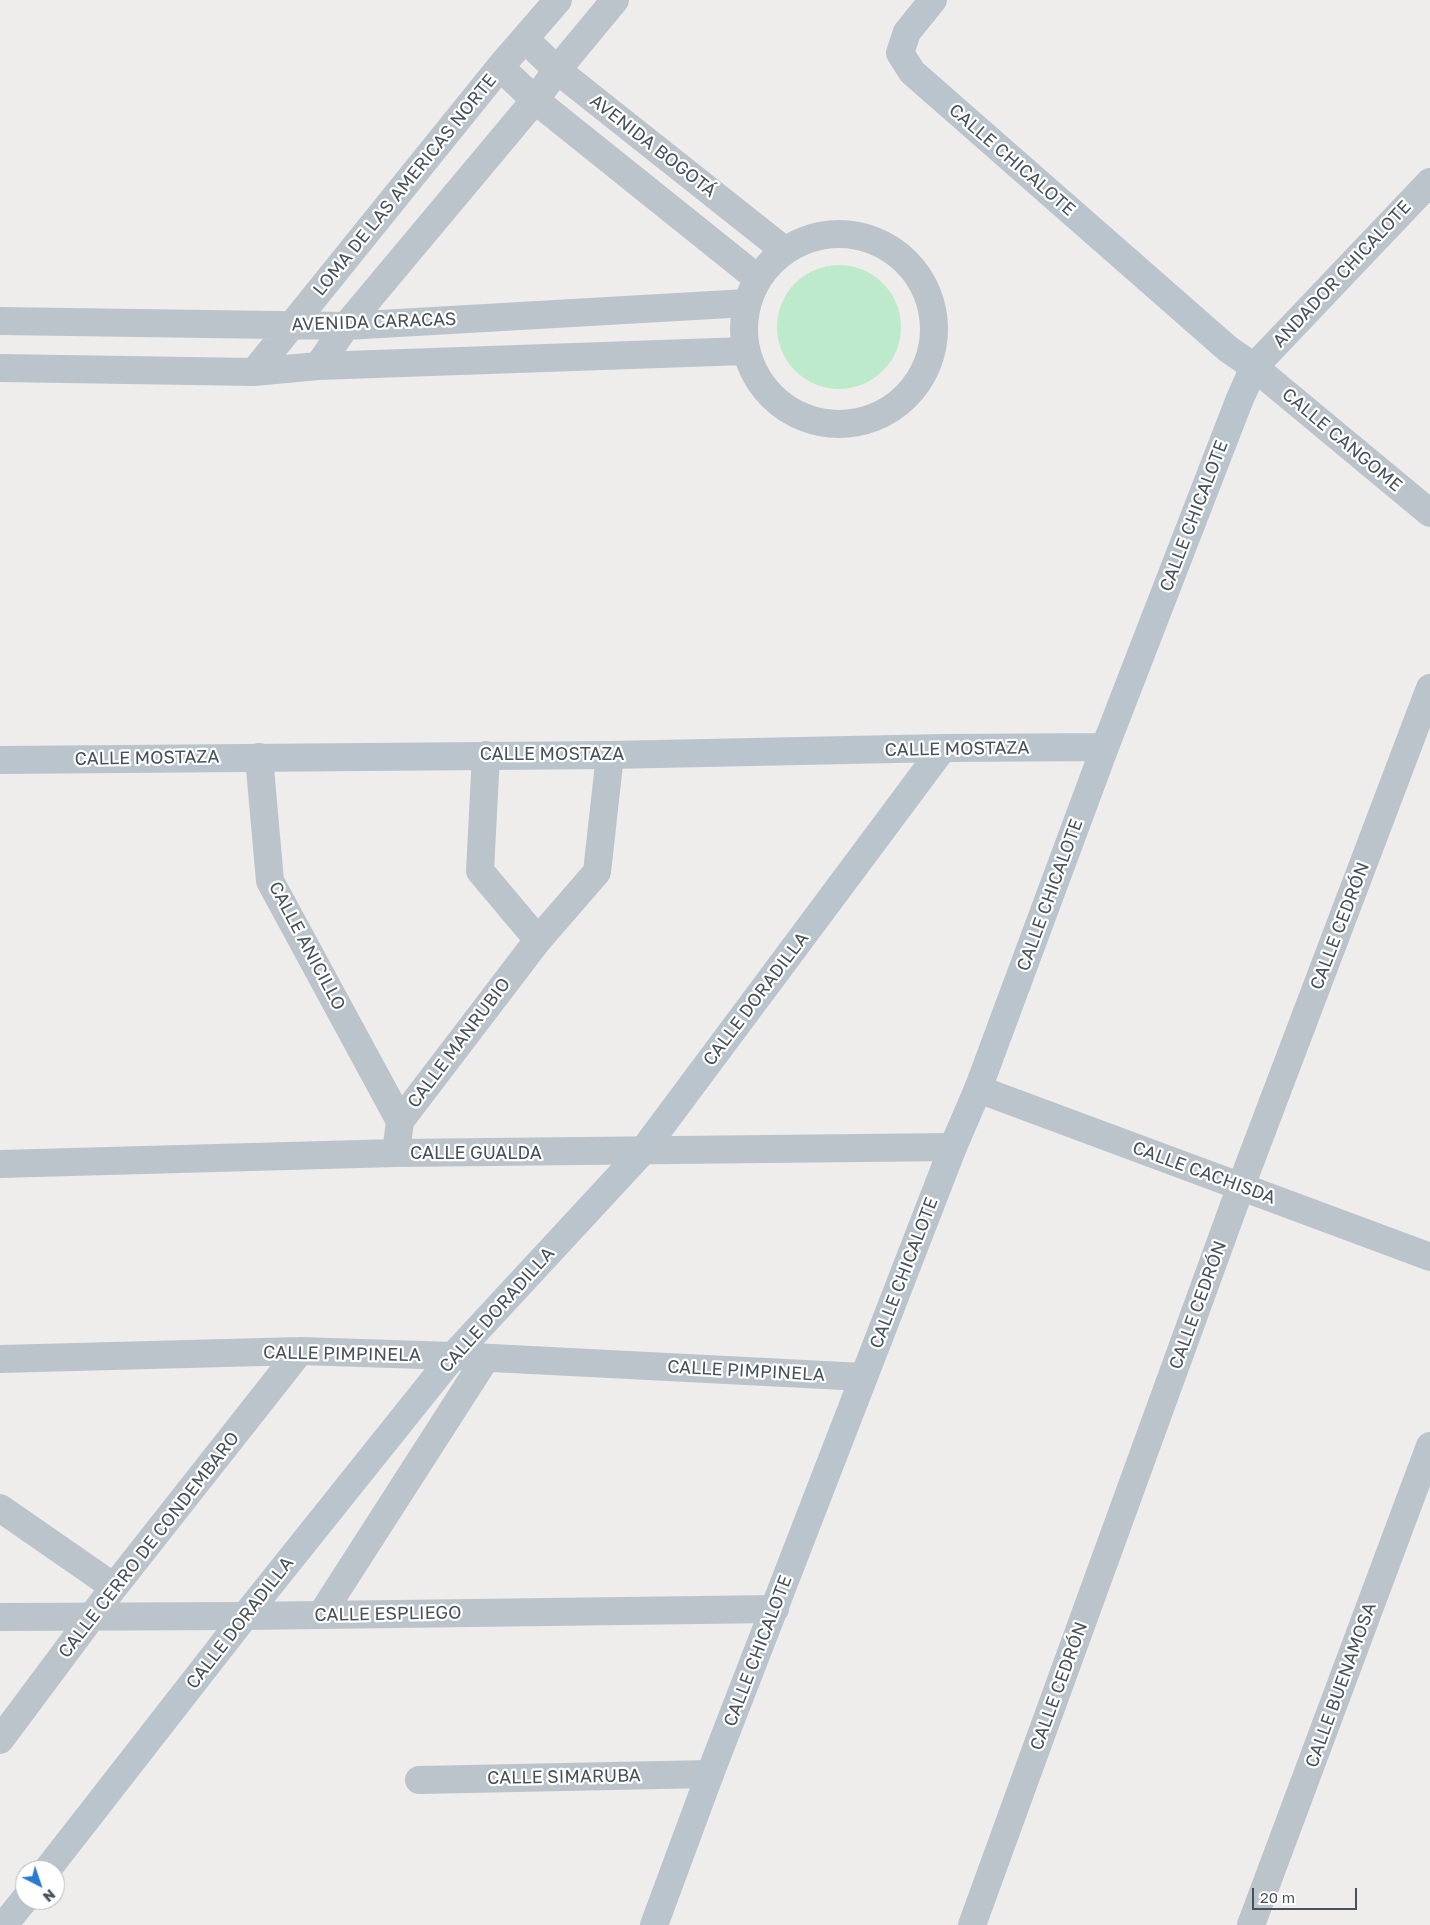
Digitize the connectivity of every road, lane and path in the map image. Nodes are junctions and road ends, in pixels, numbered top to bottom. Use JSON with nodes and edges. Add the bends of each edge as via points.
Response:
{"nodes":[{"id":1,"x":558,"y":0,"type":"edge"},
{"id":2,"x":615,"y":0,"type":"edge"},
{"id":3,"x":933,"y":0,"type":"edge"},
{"id":4,"x":525,"y":39,"type":"junction"},
{"id":5,"x":500,"y":67,"type":"junction"},
{"id":6,"x":557,"y":70,"type":"junction"},
{"id":7,"x":535,"y":100,"type":"junction"},
{"id":8,"x":1430,"y":182,"type":"edge"},
{"id":9,"x":784,"y":250,"type":"junction"},
{"id":10,"x":757,"y":278,"type":"junction"},
{"id":11,"x":747,"y":303,"type":"junction"},
{"id":12,"x":0,"y":321,"type":"edge"},
{"id":13,"x":291,"y":326,"type":"junction"},
{"id":14,"x":346,"y":326,"type":"junction"},
{"id":15,"x":745,"y":351,"type":"junction"},
{"id":16,"x":318,"y":366,"type":"junction"},
{"id":17,"x":1254,"y":367,"type":"junction"},
{"id":18,"x":0,"y":368,"type":"edge"},
{"id":19,"x":254,"y":372,"type":"junction"},
{"id":20,"x":1430,"y":513,"type":"edge"},
{"id":21,"x":1430,"y":688,"type":"edge"},
{"id":22,"x":1105,"y":747,"type":"junction"},
{"id":23,"x":943,"y":748,"type":"junction"},
{"id":24,"x":486,"y":754,"type":"junction"},
{"id":25,"x":610,"y":754,"type":"junction"},
{"id":26,"x":259,"y":757,"type":"junction"},
{"id":27,"x":0,"y":760,"type":"edge"},
{"id":28,"x":538,"y":940,"type":"junction"},
{"id":29,"x":978,"y":1088,"type":"junction"},
{"id":30,"x":400,"y":1121,"type":"junction"},
{"id":31,"x":953,"y":1147,"type":"junction"},
{"id":32,"x":642,"y":1152,"type":"junction"},
{"id":33,"x":396,"y":1154,"type":"junction"},
{"id":34,"x":0,"y":1164,"type":"edge"},
{"id":35,"x":1241,"y":1186,"type":"junction"},
{"id":36,"x":1430,"y":1257,"type":"edge"},
{"id":37,"x":300,"y":1351,"type":"junction"},
{"id":38,"x":453,"y":1356,"type":"junction"},
{"id":39,"x":486,"y":1358,"type":"junction"},
{"id":40,"x":0,"y":1359,"type":"edge"},
{"id":41,"x":863,"y":1377,"type":"junction"},
{"id":42,"x":1430,"y":1446,"type":"edge"},
{"id":43,"x":0,"y":1508,"type":"edge"},
{"id":44,"x":114,"y":1587,"type":"junction"},
{"id":45,"x":775,"y":1609,"type":"junction"},
{"id":46,"x":245,"y":1616,"type":"junction"},
{"id":47,"x":321,"y":1616,"type":"junction"},
{"id":48,"x":0,"y":1618,"type":"edge"},
{"id":49,"x":91,"y":1618,"type":"junction"},
{"id":50,"x":0,"y":1740,"type":"edge"},
{"id":51,"x":710,"y":1774,"type":"junction"},
{"id":52,"x":419,"y":1780,"type":"dead end"},
{"id":53,"x":55,"y":1860,"type":"edge"},
{"id":54,"x":16,"y":1910,"type":"edge"},
{"id":55,"x":4,"y":1925,"type":"edge"},
{"id":56,"x":654,"y":1925,"type":"edge"},
{"id":57,"x":972,"y":1925,"type":"edge"},
{"id":58,"x":1251,"y":1925,"type":"edge"}],
"edges":[{"from":1,"to":4,"type":"street","name":"LOMA DE LAS AMERICAS NORTE"},
{"from":2,"to":6,"type":"street"},
{"from":3,"to":17,"type":"street","name":"CALLE CHICALOTE","via":[[907,32],[900,53],[912,72],[1228,349]]},
{"from":4,"to":5,"type":"street","name":"LOMA DE LAS AMERICAS NORTE"},
{"from":4,"to":6,"type":"street","name":"AVENIDA BOGOTÁ"},
{"from":5,"to":7,"type":"street","name":"AVENIDA BOGOTÁ"},
{"from":5,"to":13,"type":"street","name":"LOMA DE LAS AMERICAS NORTE"},
{"from":6,"to":7,"type":"street"},
{"from":6,"to":9,"type":"street","name":"AVENIDA BOGOTÁ"},
{"from":7,"to":10,"type":"street","name":"AVENIDA BOGOTÁ"},
{"from":7,"to":14,"type":"street"},
{"from":8,"to":17,"type":"street","name":"ANDADOR CHICALOTE"},
{"from":9,"to":10,"type":"street"},
{"from":9,"to":15,"type":"street","via":[[812,237],[842,233],[872,238],[898,253],[920,276],[932,303],[935,334],[928,363],[913,390],[890,410],[862,422],[832,425],[802,418],[777,402],[757,379]]},
{"from":10,"to":11,"type":"street"},
{"from":11,"to":14,"type":"street","name":"AVENIDA CARACAS"},
{"from":11,"to":15,"type":"street","via":[[742,327]]},
{"from":12,"to":13,"type":"street","name":"AVENIDA CARACAS"},
{"from":13,"to":14,"type":"street","name":"AVENIDA CARACAS"},
{"from":13,"to":19,"type":"street","name":"LOMA DE LAS AMERICAS NORTE"},
{"from":14,"to":16,"type":"street"},
{"from":15,"to":16,"type":"street"},
{"from":16,"to":19,"type":"street"},
{"from":17,"to":20,"type":"street","name":"CALLE CANGOME"},
{"from":17,"to":22,"type":"street","name":"CALLE CHICALOTE"},
{"from":18,"to":19,"type":"street"},
{"from":21,"to":35,"type":"street","name":"CALLE CEDRÓN"},
{"from":22,"to":23,"type":"street","name":"CALLE MOSTAZA"},
{"from":22,"to":29,"type":"street","name":"CALLE CHICALOTE"},
{"from":23,"to":25,"type":"street","name":"CALLE MOSTAZA"},
{"from":23,"to":32,"type":"street","name":"CALLE DORADILLA"},
{"from":24,"to":25,"type":"street","name":"CALLE MOSTAZA"},
{"from":24,"to":26,"type":"street","name":"CALLE MOSTAZA"},
{"from":24,"to":28,"type":"street","via":[[480,872]]},
{"from":25,"to":28,"type":"street","name":"CALLE MANRUBIO","via":[[597,872]]},
{"from":26,"to":27,"type":"street","name":"CALLE MOSTAZA"},
{"from":26,"to":30,"type":"street","name":"CALLE ANICILLO","via":[[270,881]]},
{"from":28,"to":30,"type":"street","name":"CALLE MANRUBIO"},
{"from":29,"to":31,"type":"street","name":"CALLE CHICALOTE"},
{"from":29,"to":35,"type":"street","name":"CALLE CACHISDA"},
{"from":30,"to":33,"type":"street","name":"CALLE MANRUBIO"},
{"from":31,"to":32,"type":"street","name":"CALLE GUALDA"},
{"from":31,"to":41,"type":"street","name":"CALLE CHICALOTE"},
{"from":32,"to":33,"type":"street","name":"CALLE GUALDA"},
{"from":32,"to":38,"type":"street","name":"CALLE DORADILLA"},
{"from":33,"to":34,"type":"street","name":"CALLE GUALDA"},
{"from":35,"to":36,"type":"street","name":"CALLE CACHISDA"},
{"from":35,"to":57,"type":"street","name":"CALLE CEDRÓN"},
{"from":37,"to":38,"type":"street","name":"CALLE PIMPINELA"},
{"from":37,"to":40,"type":"street","name":"CALLE PIMPINELA"},
{"from":37,"to":44,"type":"street","name":"CALLE CERRO DE CONDEMBARO"},
{"from":38,"to":39,"type":"street","name":"CALLE PIMPINELA"},
{"from":38,"to":46,"type":"street","name":"CALLE DORADILLA"},
{"from":39,"to":41,"type":"street","name":"CALLE PIMPINELA"},
{"from":39,"to":47,"type":"street"},
{"from":41,"to":45,"type":"street","name":"CALLE CHICALOTE"},
{"from":42,"to":58,"type":"street","name":"CALLE BUENAMOSA"},
{"from":43,"to":44,"type":"street"},
{"from":44,"to":49,"type":"street","name":"CALLE CERRO DE CONDEMBARO"},
{"from":45,"to":47,"type":"street","name":"CALLE ESPLIEGO"},
{"from":45,"to":51,"type":"street","name":"CALLE CHICALOTE"},
{"from":46,"to":47,"type":"street","name":"CALLE ESPLIEGO"},
{"from":46,"to":49,"type":"street","name":"CALLE ESPLIEGO"},
{"from":46,"to":53,"type":"street","name":"CALLE DORADILLA"},
{"from":48,"to":49,"type":"street","name":"CALLE ESPLIEGO"},
{"from":49,"to":50,"type":"street","name":"CALLE CERRO DE CONDEMBARO"},
{"from":51,"to":52,"type":"street","name":"CALLE SIMARUBA"},
{"from":51,"to":56,"type":"street","name":"CALLE CHICALOTE"},
{"from":54,"to":55,"type":"street"}]}
